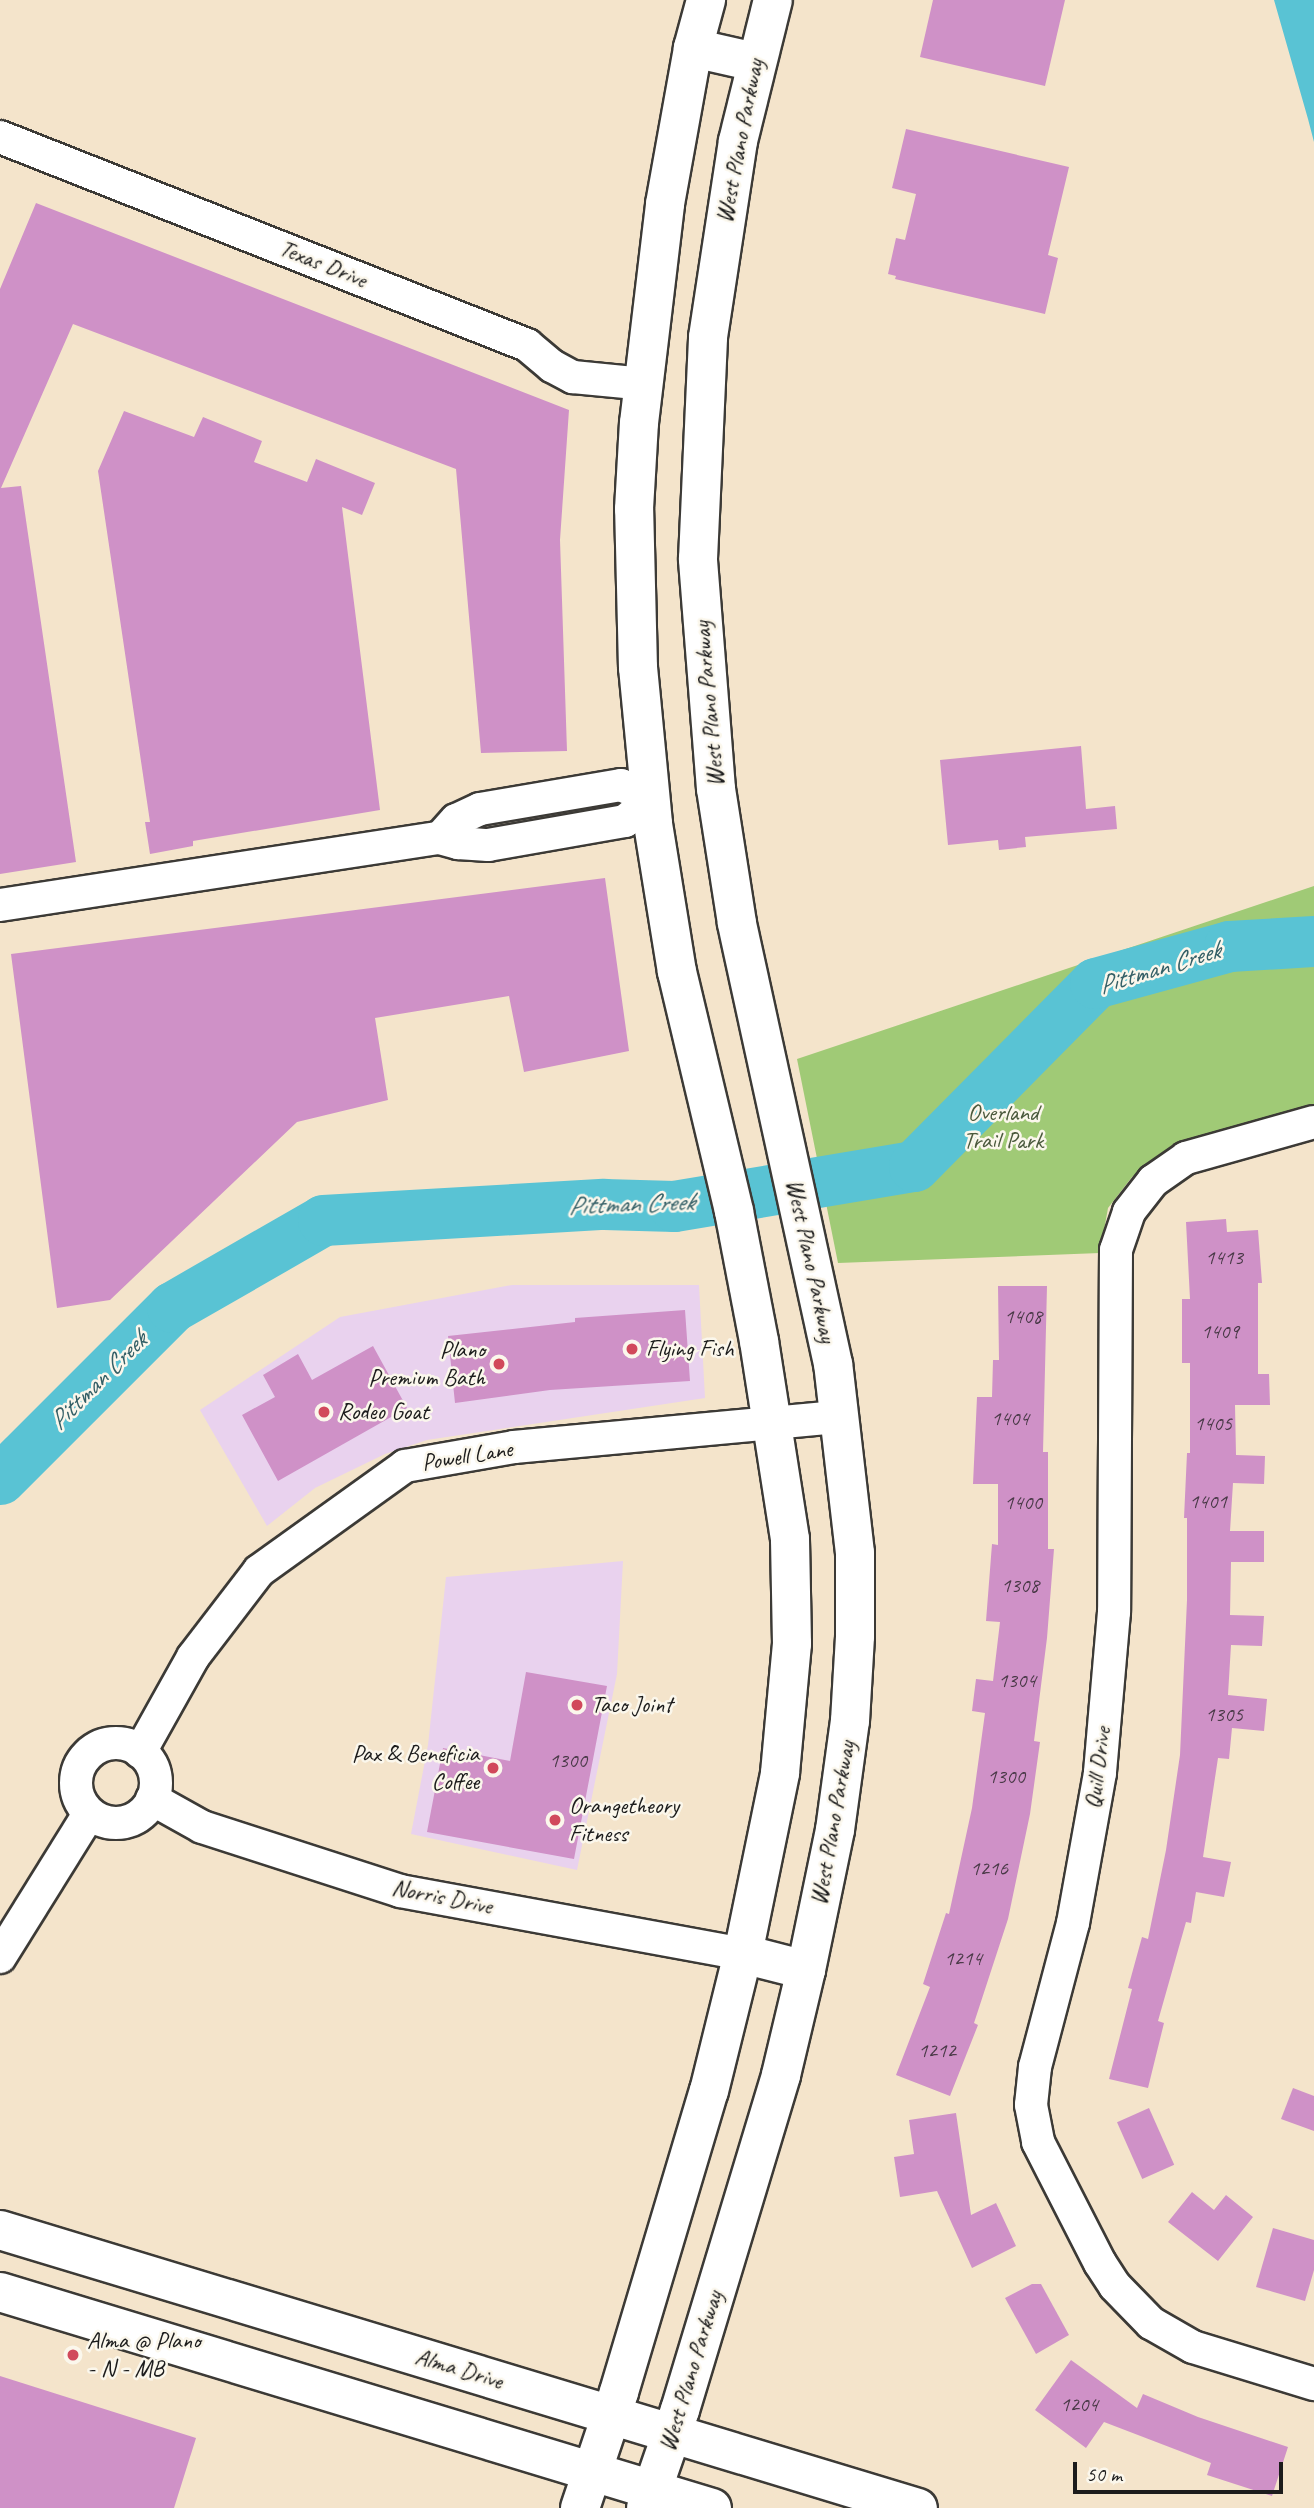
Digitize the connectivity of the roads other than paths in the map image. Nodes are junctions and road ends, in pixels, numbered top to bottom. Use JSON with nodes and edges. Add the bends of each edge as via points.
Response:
{"nodes":[{"id":1,"x":706,"y":0,"type":"edge"},
{"id":2,"x":773,"y":0,"type":"edge"},
{"id":3,"x":693,"y":48,"type":"junction"},
{"id":4,"x":755,"y":62,"type":"junction"},
{"id":5,"x":1,"y":140,"type":"edge"},
{"id":6,"x":665,"y":204,"type":"junction"},
{"id":7,"x":724,"y":213,"type":"junction"},
{"id":8,"x":644,"y":384,"type":"junction"},
{"id":9,"x":651,"y":799,"type":"junction"},
{"id":10,"x":0,"y":905,"type":"edge"},
{"id":11,"x":1314,"y":1122,"type":"edge"},
{"id":12,"x":840,"y":1418,"type":"junction"},
{"id":13,"x":772,"y":1425,"type":"junction"},
{"id":14,"x":140,"y":1752,"type":"junction"},
{"id":15,"x":152,"y":1799,"type":"junction"},
{"id":16,"x":89,"y":1814,"type":"junction"},
{"id":17,"x":2,"y":1948,"type":"edge"},
{"id":18,"x":743,"y":1954,"type":"junction"},
{"id":19,"x":806,"y":1970,"type":"junction"},
{"id":20,"x":0,"y":2230,"type":"edge"},
{"id":21,"x":0,"y":2292,"type":"edge"},
{"id":22,"x":1314,"y":2384,"type":"edge"},
{"id":23,"x":612,"y":2416,"type":"junction"},
{"id":24,"x":672,"y":2434,"type":"junction"},
{"id":25,"x":593,"y":2473,"type":"junction"},
{"id":26,"x":649,"y":2499,"type":"edge"},
{"id":27,"x":580,"y":2508,"type":"edge"},
{"id":28,"x":712,"y":2508,"type":"edge"},
{"id":29,"x":918,"y":2508,"type":"edge"}],
"edges":[{"from":1,"to":3,"type":"main road"},
{"from":2,"to":4,"type":"main road","name":"West Plano Parkway"},
{"from":3,"to":4,"type":"main road"},
{"from":3,"to":6,"type":"main road"},
{"from":4,"to":7,"type":"main road","name":"West Plano Parkway"},
{"from":5,"to":8,"type":"street","name":"Texas Drive","via":[[527,345],[551,366],[573,377]]},
{"from":6,"to":7,"type":"main road"},
{"from":6,"to":8,"type":"main road"},
{"from":7,"to":12,"type":"main road","name":"West Plano Parkway","via":[[708,337],[701,478],[698,559],[705,677],[716,789],[737,923],[833,1364]]},
{"from":8,"to":9,"type":"main road","via":[[635,522],[638,668]]},
{"from":9,"to":10,"type":"street","via":[[625,821],[488,845],[440,838]]},
{"from":9,"to":13,"type":"main road","via":[[677,972],[742,1253]]},
{"from":11,"to":22,"type":"street","name":"Quill Drive","via":[[1186,1158],[1153,1181],[1129,1213],[1116,1250],[1114,1612],[1100,1773],[1073,1923],[1035,2067],[1031,2105],[1038,2142],[1100,2263],[1115,2286],[1152,2323],[1193,2347]]},
{"from":12,"to":13,"type":"street","name":"Powell Lane"},
{"from":12,"to":19,"type":"main road","name":"West Plano Parkway","via":[[855,1553],[850,1721],[835,1830]]},
{"from":13,"to":14,"type":"street","name":"Powell Lane","via":[[514,1447],[405,1466],[259,1571],[193,1657]]},
{"from":13,"to":18,"type":"main road","via":[[790,1539],[792,1644],[779,1773]]},
{"from":14,"to":15,"type":"street","via":[[154,1773]]},
{"from":14,"to":16,"type":"street","via":[[115,1743],[90,1753],[81,1764],[76,1790]]},
{"from":15,"to":16,"type":"street","via":[[137,1817],[125,1822],[113,1823]]},
{"from":15,"to":18,"type":"street","name":"Norris Drive","via":[[202,1828],[400,1891]]},
{"from":16,"to":17,"type":"street"},
{"from":18,"to":19,"type":"main road"},
{"from":18,"to":23,"type":"main road","via":[[709,2091]]},
{"from":19,"to":24,"type":"main road","name":"West Plano Parkway","via":[[781,2075]]},
{"from":20,"to":23,"type":"main road","name":"Alma Drive"},
{"from":21,"to":25,"type":"main road"},
{"from":23,"to":24,"type":"main road","name":"Alma Drive"},
{"from":23,"to":25,"type":"main road"},
{"from":24,"to":26,"type":"main road","name":"West Plano Parkway"},
{"from":24,"to":29,"type":"main road","name":"Alma Drive"},
{"from":25,"to":26,"type":"main road"},
{"from":25,"to":27,"type":"main road"},
{"from":26,"to":28,"type":"main road"}]}
